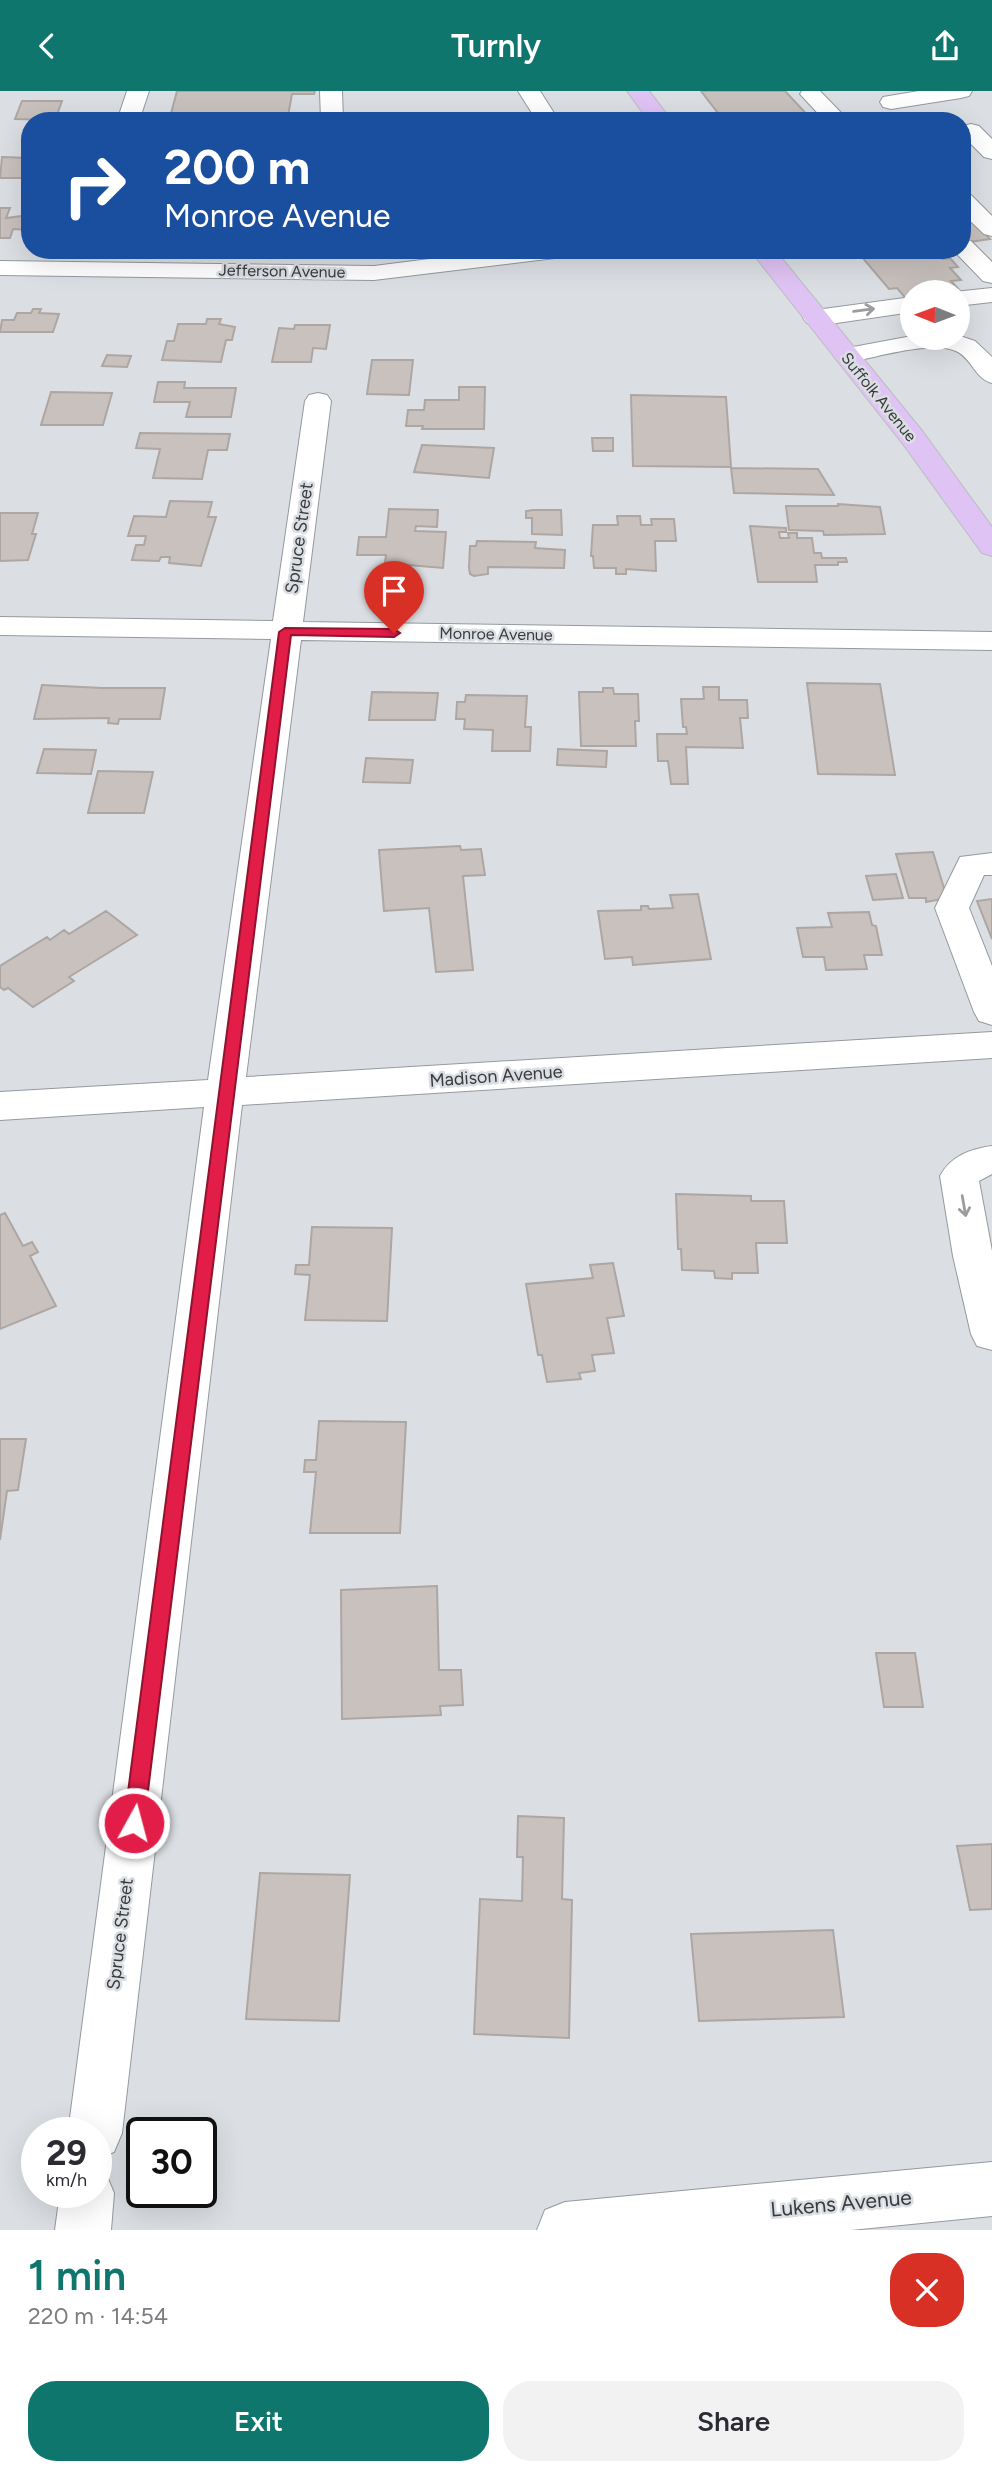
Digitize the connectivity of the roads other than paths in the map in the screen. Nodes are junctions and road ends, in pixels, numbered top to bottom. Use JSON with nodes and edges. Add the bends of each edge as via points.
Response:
{"nodes":[{"id":1,"x":138,"y":91,"type":"edge"},
{"id":2,"x":331,"y":91,"type":"edge"},
{"id":3,"x":529,"y":91,"type":"edge"},
{"id":4,"x":638,"y":91,"type":"edge"},
{"id":5,"x":961,"y":91,"type":"edge"},
{"id":6,"x":811,"y":95,"type":"dead end"},
{"id":7,"x":886,"y":96,"type":"edge"},
{"id":8,"x":131,"y":112,"type":"edge"},
{"id":9,"x":332,"y":112,"type":"edge"},
{"id":10,"x":542,"y":112,"type":"edge"},
{"id":11,"x":654,"y":112,"type":"edge"},
{"id":12,"x":829,"y":112,"type":"edge"},
{"id":13,"x":901,"y":112,"type":"edge"},
{"id":14,"x":975,"y":130,"type":"edge"},
{"id":15,"x":992,"y":152,"type":"edge"},
{"id":16,"x":971,"y":208,"type":"edge"},
{"id":17,"x":992,"y":229,"type":"edge"},
{"id":18,"x":971,"y":255,"type":"edge"},
{"id":19,"x":489,"y":259,"type":"edge"},
{"id":20,"x":769,"y":259,"type":"edge"},
{"id":21,"x":82,"y":260,"type":"edge"},
{"id":22,"x":336,"y":261,"type":"edge"},
{"id":23,"x":0,"y":268,"type":"edge"},
{"id":24,"x":992,"y":276,"type":"edge"},
{"id":25,"x":992,"y":295,"type":"edge"},
{"id":26,"x":970,"y":298,"type":"edge"},
{"id":27,"x":900,"y":306,"type":"edge"},
{"id":28,"x":816,"y":318,"type":"junction"},
{"id":29,"x":992,"y":337,"type":"edge"},
{"id":30,"x":970,"y":340,"type":"edge"},
{"id":31,"x":900,"y":347,"type":"edge"},
{"id":32,"x":970,"y":347,"type":"edge"},
{"id":33,"x":846,"y":355,"type":"junction"},
{"id":34,"x":992,"y":375,"type":"edge"},
{"id":35,"x":318,"y":401,"type":"dead end"},
{"id":36,"x":992,"y":547,"type":"edge"},
{"id":37,"x":0,"y":626,"type":"edge"},
{"id":38,"x":285,"y":632,"type":"junction"},
{"id":39,"x":992,"y":641,"type":"edge"},
{"id":40,"x":992,"y":864,"type":"edge"},
{"id":41,"x":992,"y":1012,"type":"edge"},
{"id":42,"x":992,"y":1045,"type":"edge"},
{"id":43,"x":225,"y":1093,"type":"junction"},
{"id":44,"x":0,"y":1106,"type":"edge"},
{"id":45,"x":992,"y":1160,"type":"edge"},
{"id":46,"x":992,"y":1334,"type":"edge"},
{"id":47,"x":97,"y":2117,"type":"edge"},
{"id":48,"x":992,"y":2189,"type":"edge"},
{"id":49,"x":85,"y":2208,"type":"edge"},
{"id":50,"x":83,"y":2230,"type":"edge"},
{"id":51,"x":565,"y":2230,"type":"edge"}],
"edges":[{"from":1,"to":8,"type":"street"},
{"from":2,"to":9,"type":"street"},
{"from":3,"to":10,"type":"street"},
{"from":4,"to":11,"type":"main road"},
{"from":5,"to":7,"type":"street"},
{"from":6,"to":12,"type":"street"},
{"from":7,"to":13,"type":"street"},
{"from":14,"to":15,"type":"street"},
{"from":16,"to":17,"type":"street"},
{"from":18,"to":24,"type":"street"},
{"from":19,"to":22,"type":"street","name":"Jefferson Avenue","via":[[373,273]]},
{"from":20,"to":28,"type":"main road","name":"Suffolk Avenue"},
{"from":21,"to":22,"type":"street","name":"Jefferson Avenue"},
{"from":21,"to":23,"type":"street","name":"Jefferson Avenue"},
{"from":25,"to":26,"type":"street"},
{"from":28,"to":27,"type":"street","one_way":true},
{"from":28,"to":33,"type":"main road","name":"Suffolk Avenue"},
{"from":29,"to":30,"type":"street"},
{"from":31,"to":33,"type":"street"},
{"from":32,"to":34,"type":"street"},
{"from":33,"to":36,"type":"main road","name":"Suffolk Avenue"},
{"from":35,"to":38,"type":"street","name":"Spruce Street"},
{"from":37,"to":38,"type":"street","name":"Monroe Avenue"},
{"from":38,"to":39,"type":"street","name":"Monroe Avenue"},
{"from":38,"to":43,"type":"street","name":"Spruce Street"},
{"from":40,"to":41,"type":"street","via":[[972,865],[952,908]]},
{"from":42,"to":43,"type":"street","name":"Madison Avenue"},
{"from":43,"to":44,"type":"street","name":"Madison Avenue"},
{"from":43,"to":47,"type":"street","name":"Spruce Street"},
{"from":45,"to":46,"type":"street","one_way":true,"via":[[978,1162],[959,1176]]},
{"from":48,"to":51,"type":"street","name":"Lukens Avenue"},
{"from":49,"to":50,"type":"street"}]}
